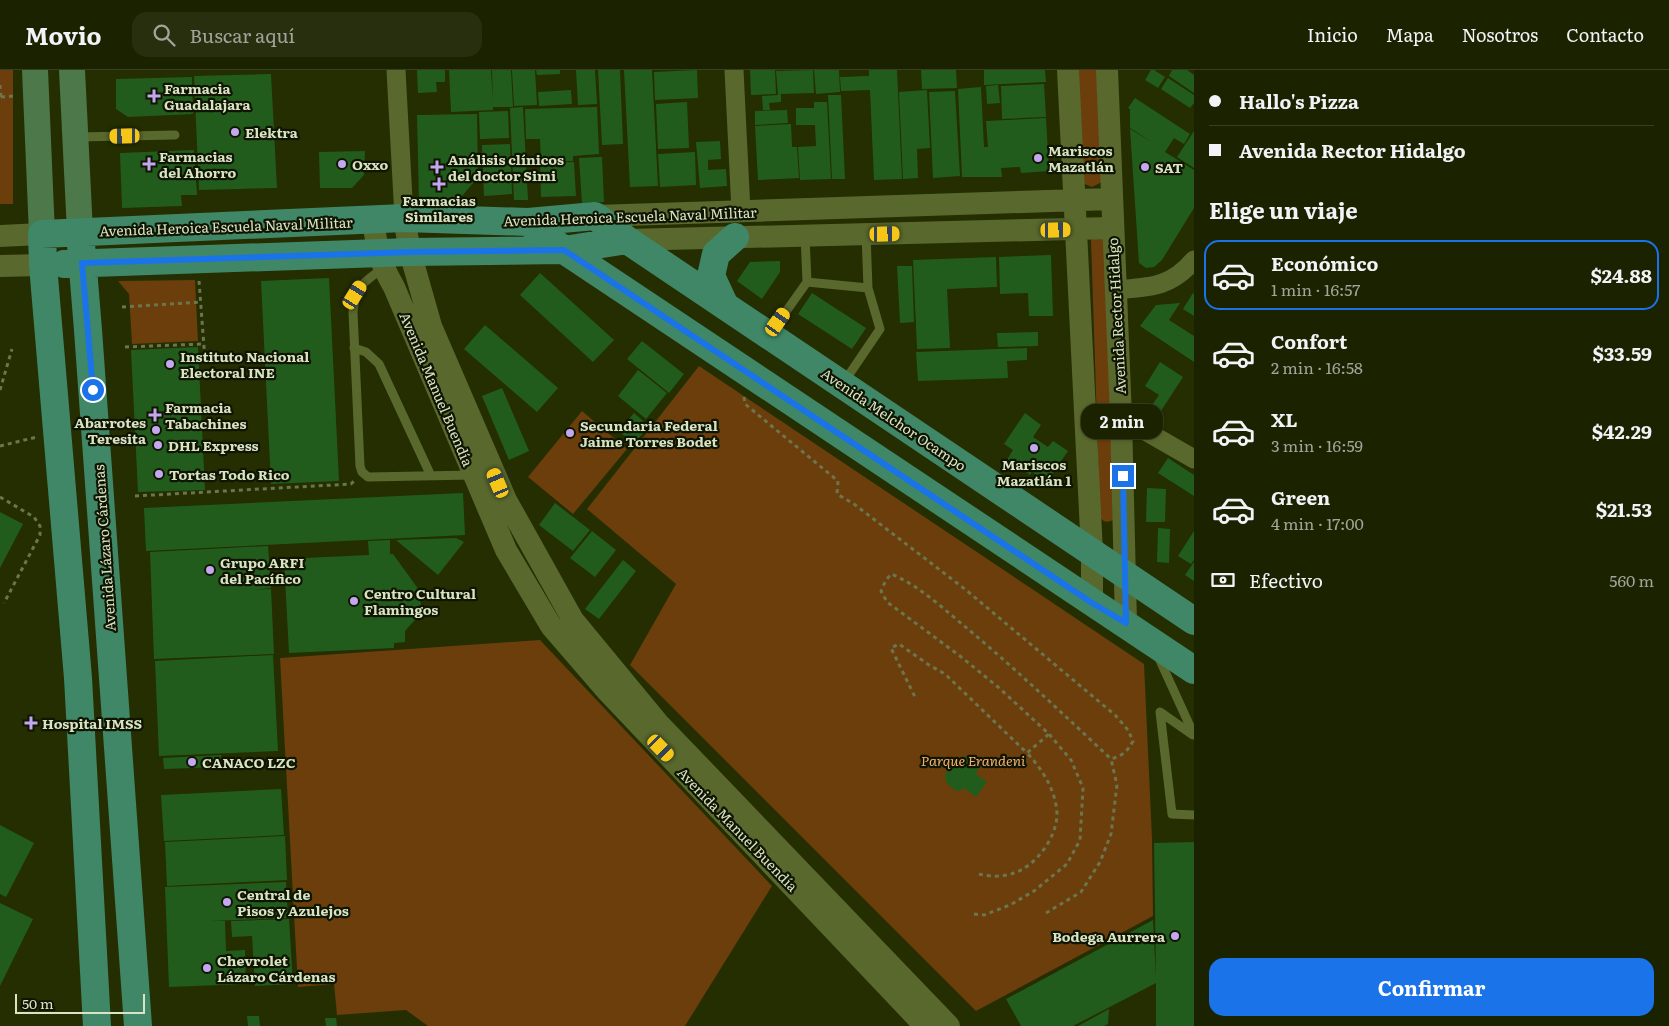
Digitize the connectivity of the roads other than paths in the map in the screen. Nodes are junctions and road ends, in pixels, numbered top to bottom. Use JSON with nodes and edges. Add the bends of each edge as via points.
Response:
{"nodes":[{"id":1,"x":35,"y":70,"type":"edge"},
{"id":2,"x":72,"y":70,"type":"edge"},
{"id":3,"x":396,"y":70,"type":"edge"},
{"id":4,"x":734,"y":70,"type":"edge"},
{"id":5,"x":1068,"y":70,"type":"edge"},
{"id":6,"x":1107,"y":70,"type":"edge"},
{"id":7,"x":175,"y":135,"type":"dead end"},
{"id":8,"x":75,"y":137,"type":"junction"},
{"id":9,"x":1111,"y":199,"type":"junction"},
{"id":10,"x":1074,"y":200,"type":"junction"},
{"id":11,"x":595,"y":216,"type":"junction"},
{"id":12,"x":404,"y":218,"type":"junction"},
{"id":13,"x":373,"y":220,"type":"junction"},
{"id":14,"x":528,"y":222,"type":"junction"},
{"id":15,"x":738,"y":224,"type":"junction"},
{"id":16,"x":1112,"y":228,"type":"junction"},
{"id":17,"x":1075,"y":230,"type":"junction"},
{"id":18,"x":80,"y":232,"type":"junction"},
{"id":19,"x":42,"y":234,"type":"junction"},
{"id":20,"x":866,"y":234,"type":"junction"},
{"id":21,"x":804,"y":235,"type":"junction"},
{"id":22,"x":0,"y":236,"type":"edge"},
{"id":23,"x":627,"y":240,"type":"junction"},
{"id":24,"x":564,"y":250,"type":"junction"},
{"id":25,"x":410,"y":252,"type":"junction"},
{"id":26,"x":380,"y":260,"type":"junction"},
{"id":27,"x":1194,"y":260,"type":"edge"},
{"id":28,"x":82,"y":263,"type":"junction"},
{"id":29,"x":43,"y":264,"type":"junction"},
{"id":30,"x":0,"y":266,"type":"edge"},
{"id":31,"x":807,"y":282,"type":"junction"},
{"id":32,"x":868,"y":288,"type":"junction"},
{"id":33,"x":1115,"y":290,"type":"junction"},
{"id":34,"x":725,"y":306,"type":"junction"},
{"id":35,"x":769,"y":336,"type":"junction"},
{"id":36,"x":354,"y":348,"type":"junction"},
{"id":37,"x":842,"y":384,"type":"junction"},
{"id":38,"x":1121,"y":417,"type":"junction"},
{"id":39,"x":1194,"y":459,"type":"edge"},
{"id":40,"x":474,"y":475,"type":"junction"},
{"id":41,"x":431,"y":476,"type":"junction"},
{"id":42,"x":1092,"y":552,"type":"junction"},
{"id":43,"x":1126,"y":575,"type":"junction"},
{"id":44,"x":1092,"y":603,"type":"junction"},
{"id":45,"x":1194,"y":622,"type":"edge"},
{"id":46,"x":1126,"y":623,"type":"junction"},
{"id":47,"x":1151,"y":642,"type":"junction"},
{"id":48,"x":1194,"y":670,"type":"edge"},
{"id":49,"x":1194,"y":735,"type":"edge"},
{"id":50,"x":1194,"y":815,"type":"edge"},
{"id":51,"x":97,"y":1026,"type":"edge"},
{"id":52,"x":138,"y":1026,"type":"edge"},
{"id":53,"x":925,"y":1026,"type":"edge"},
{"id":54,"x":949,"y":1026,"type":"edge"}],
"edges":[{"from":1,"to":19,"type":"main road"},
{"from":2,"to":8,"type":"main road","name":"Avenida Lázaro Cárdenas"},
{"from":3,"to":12,"type":"street"},
{"from":4,"to":15,"type":"street"},
{"from":5,"to":10,"type":"street"},
{"from":6,"to":9,"type":"street","name":"Avenida Rector Hidalgo"},
{"from":7,"to":8,"type":"lane"},
{"from":8,"to":18,"type":"main road","name":"Avenida Lázaro Cárdenas"},
{"from":9,"to":10,"type":"street","name":"Avenida Heroica Escuela Naval Militar"},
{"from":9,"to":16,"type":"street","name":"Avenida Rector Hidalgo"},
{"from":10,"to":15,"type":"street","name":"Avenida Heroica Escuela Naval Militar"},
{"from":10,"to":17,"type":"street"},
{"from":11,"to":14,"type":"main road","name":"Avenida Heroica Escuela Naval Militar"},
{"from":11,"to":15,"type":"street","name":"Avenida Heroica Escuela Naval Militar"},
{"from":11,"to":23,"type":"main road","name":"Avenida Melchor Ocampo"},
{"from":12,"to":13,"type":"main road","name":"Avenida Heroica Escuela Naval Militar"},
{"from":12,"to":14,"type":"main road","name":"Avenida Heroica Escuela Naval Militar"},
{"from":12,"to":25,"type":"street","name":"Avenida Manuel Buendía"},
{"from":13,"to":18,"type":"main road","name":"Avenida Heroica Escuela Naval Militar"},
{"from":13,"to":26,"type":"street","name":"Avenida Manuel Buendía"},
{"from":14,"to":24,"type":"main road"},
{"from":15,"to":21,"type":"street","name":"Avenida Heroica Escuela Naval Militar"},
{"from":15,"to":23,"type":"street","name":"Avenida Heroica Escuela Naval Militar"},
{"from":15,"to":34,"type":"main road","via":[[716,254],[711,276]]},
{"from":16,"to":17,"type":"street","name":"Avenida Heroica Escuela Naval Militar"},
{"from":16,"to":33,"type":"street","name":"Avenida Rector Hidalgo"},
{"from":17,"to":20,"type":"street","name":"Avenida Heroica Escuela Naval Militar"},
{"from":17,"to":42,"type":"street"},
{"from":18,"to":19,"type":"main road","name":"Avenida Heroica Escuela Naval Militar"},
{"from":18,"to":28,"type":"main road","name":"Avenida Lázaro Cárdenas"},
{"from":19,"to":22,"type":"street","name":"Avenida Heroica Escuela Naval Militar"},
{"from":19,"to":29,"type":"main road"},
{"from":20,"to":21,"type":"street","name":"Avenida Heroica Escuela Naval Militar"},
{"from":20,"to":32,"type":"lane"},
{"from":21,"to":31,"type":"lane"},
{"from":23,"to":24,"type":"main road","name":"Avenida Heroica Escuela Naval Militar"},
{"from":23,"to":34,"type":"main road","name":"Avenida Melchor Ocampo"},
{"from":24,"to":25,"type":"main road","name":"Avenida Heroica Escuela Naval Militar"},
{"from":24,"to":44,"type":"main road"},
{"from":25,"to":26,"type":"main road","name":"Avenida Heroica Escuela Naval Militar"},
{"from":25,"to":54,"type":"street","name":"Avenida Manuel Buendía","via":[[431,326],[506,500],[573,620],[658,723]]},
{"from":26,"to":28,"type":"main road","name":"Avenida Heroica Escuela Naval Militar"},
{"from":26,"to":36,"type":"lane","via":[[355,295]]},
{"from":26,"to":40,"type":"street","name":"Avenida Manuel Buendía"},
{"from":27,"to":33,"type":"street","via":[[1171,281]]},
{"from":28,"to":29,"type":"main road","name":"Avenida Heroica Escuela Naval Militar"},
{"from":28,"to":52,"type":"main road","name":"Avenida Lázaro Cárdenas"},
{"from":29,"to":30,"type":"street","name":"Avenida Heroica Escuela Naval Militar"},
{"from":29,"to":51,"type":"main road","via":[[78,678]]},
{"from":31,"to":32,"type":"lane"},
{"from":31,"to":35,"type":"lane"},
{"from":32,"to":37,"type":"lane","via":[[880,329]]},
{"from":33,"to":38,"type":"street","name":"Avenida Rector Hidalgo"},
{"from":34,"to":35,"type":"main road","name":"Avenida Melchor Ocampo"},
{"from":35,"to":37,"type":"main road","name":"Avenida Melchor Ocampo"},
{"from":36,"to":41,"type":"lane","via":[[366,352],[378,364]]},
{"from":36,"to":41,"type":"lane","via":[[362,472],[368,477]]},
{"from":37,"to":42,"type":"main road","name":"Avenida Melchor Ocampo"},
{"from":38,"to":39,"type":"street"},
{"from":38,"to":43,"type":"street","name":"Avenida Rector Hidalgo"},
{"from":40,"to":41,"type":"lane"},
{"from":40,"to":53,"type":"street","name":"Avenida Manuel Buendía","via":[[506,550],[551,626],[608,692]]},
{"from":42,"to":43,"type":"main road","name":"Avenida Melchor Ocampo"},
{"from":42,"to":44,"type":"street"},
{"from":43,"to":45,"type":"main road","name":"Avenida Melchor Ocampo"},
{"from":43,"to":46,"type":"street","name":"Avenida Rector Hidalgo"},
{"from":44,"to":46,"type":"main road"},
{"from":46,"to":47,"type":"main road"},
{"from":47,"to":48,"type":"main road"},
{"from":47,"to":49,"type":"lane"},
{"from":49,"to":50,"type":"lane","via":[[1160,712],[1172,814]]}]}
